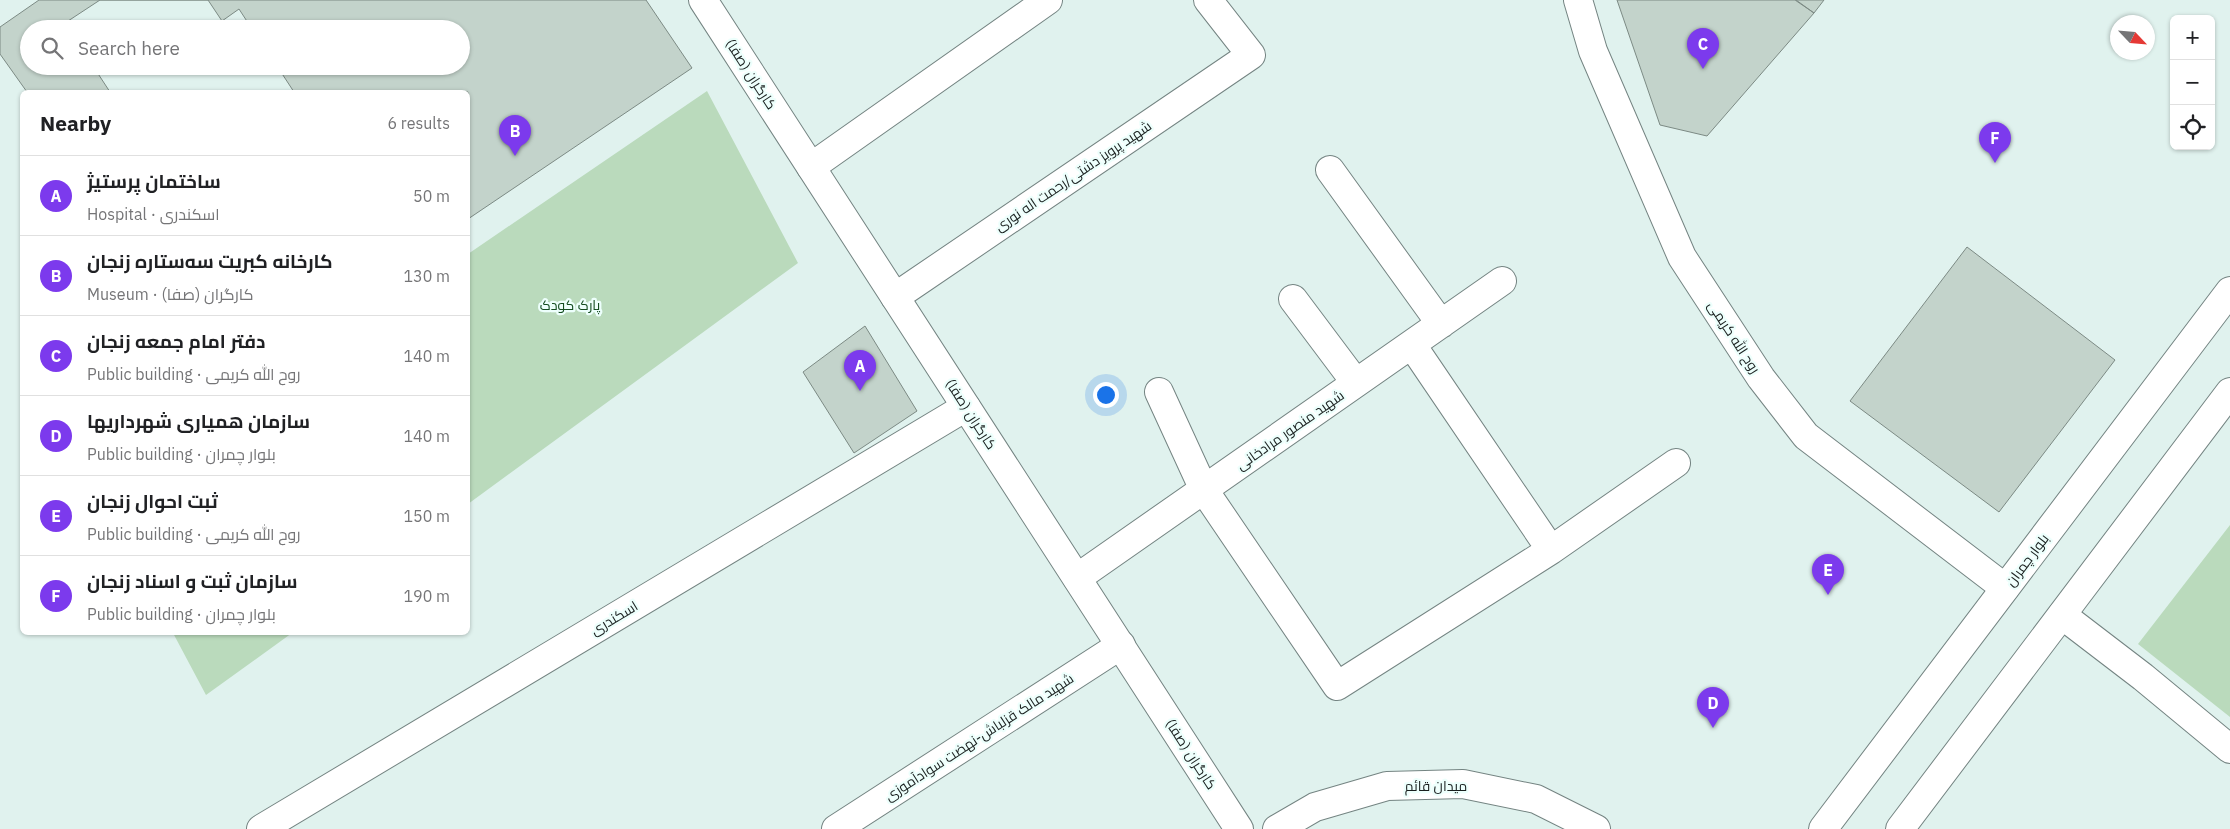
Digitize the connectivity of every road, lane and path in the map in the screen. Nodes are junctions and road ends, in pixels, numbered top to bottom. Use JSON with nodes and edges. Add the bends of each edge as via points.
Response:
{"nodes":[{"id":1,"x":1048,"y":0,"type":"edge"},
{"id":2,"x":1208,"y":0,"type":"edge"},
{"id":3,"x":1578,"y":0,"type":"edge"},
{"id":4,"x":707,"y":1,"type":"edge"},
{"id":5,"x":811,"y":167,"type":"junction"},
{"id":6,"x":1330,"y":170,"type":"dead end"},
{"id":7,"x":1502,"y":281,"type":"dead end"},
{"id":8,"x":2230,"y":291,"type":"edge"},
{"id":9,"x":895,"y":297,"type":"junction"},
{"id":10,"x":1294,"y":299,"type":"dead end"},
{"id":11,"x":1441,"y":324,"type":"junction"},
{"id":12,"x":1412,"y":345,"type":"junction"},
{"id":13,"x":1356,"y":383,"type":"junction"},
{"id":14,"x":1159,"y":392,"type":"dead end"},
{"id":15,"x":2230,"y":392,"type":"edge"},
{"id":16,"x":966,"y":407,"type":"junction"},
{"id":17,"x":1676,"y":463,"type":"dead end"},
{"id":18,"x":1204,"y":490,"type":"junction"},
{"id":19,"x":1551,"y":550,"type":"junction"},
{"id":20,"x":1078,"y":578,"type":"junction"},
{"id":21,"x":2005,"y":588,"type":"junction"},
{"id":22,"x":2062,"y":615,"type":"junction"},
{"id":23,"x":1121,"y":645,"type":"junction"},
{"id":24,"x":2230,"y":748,"type":"edge"},
{"id":25,"x":261,"y":829,"type":"edge"},
{"id":26,"x":836,"y":829,"type":"edge"},
{"id":27,"x":1239,"y":829,"type":"edge"},
{"id":28,"x":1277,"y":829,"type":"edge"},
{"id":29,"x":1596,"y":829,"type":"edge"},
{"id":30,"x":1823,"y":829,"type":"edge"},
{"id":31,"x":1900,"y":829,"type":"edge"}],
"edges":[{"from":1,"to":5,"type":"street"},
{"from":2,"to":9,"type":"street","name":"شهید پرویز دشتی/رحمت اله نوری","via":[[1251,55]]},
{"from":3,"to":21,"type":"street","name":"روح الله کریمی","via":[[1593,52],[1682,257],[1761,378],[1806,436]]},
{"from":4,"to":5,"type":"street","name":"کارگران (صفا)"},
{"from":5,"to":9,"type":"street","name":"کارگران (صفا)"},
{"from":6,"to":11,"type":"street"},
{"from":7,"to":11,"type":"street","name":"شهید منصور مرادخانی"},
{"from":8,"to":21,"type":"street","name":"بلوار چمران"},
{"from":9,"to":16,"type":"street","name":"کارگران (صفا)"},
{"from":10,"to":13,"type":"street"},
{"from":11,"to":12,"type":"street","name":"شهید منصور مرادخانی"},
{"from":12,"to":13,"type":"street","name":"شهید منصور مرادخانی"},
{"from":12,"to":19,"type":"street"},
{"from":13,"to":18,"type":"street","name":"شهید منصور مرادخانی"},
{"from":14,"to":18,"type":"street"},
{"from":15,"to":22,"type":"street"},
{"from":16,"to":20,"type":"street","name":"کارگران (صفا)"},
{"from":16,"to":25,"type":"street","name":"اسکندری"},
{"from":17,"to":19,"type":"street"},
{"from":18,"to":19,"type":"street","via":[[1337,686]]},
{"from":18,"to":20,"type":"street","name":"شهید منصور مرادخانی"},
{"from":20,"to":23,"type":"street","name":"کارگران (صفا)"},
{"from":21,"to":30,"type":"street","name":"بلوار چمران"},
{"from":22,"to":24,"type":"street"},
{"from":22,"to":31,"type":"street"},
{"from":23,"to":26,"type":"street","name":"شهید مالک قزلباش-نهضت سوادآموزی"},
{"from":23,"to":27,"type":"street","name":"کارگران (صفا)"},
{"from":28,"to":29,"type":"street","name":"میدان قائم","via":[[1315,807],[1387,786],[1463,784],[1536,799]]}]}
